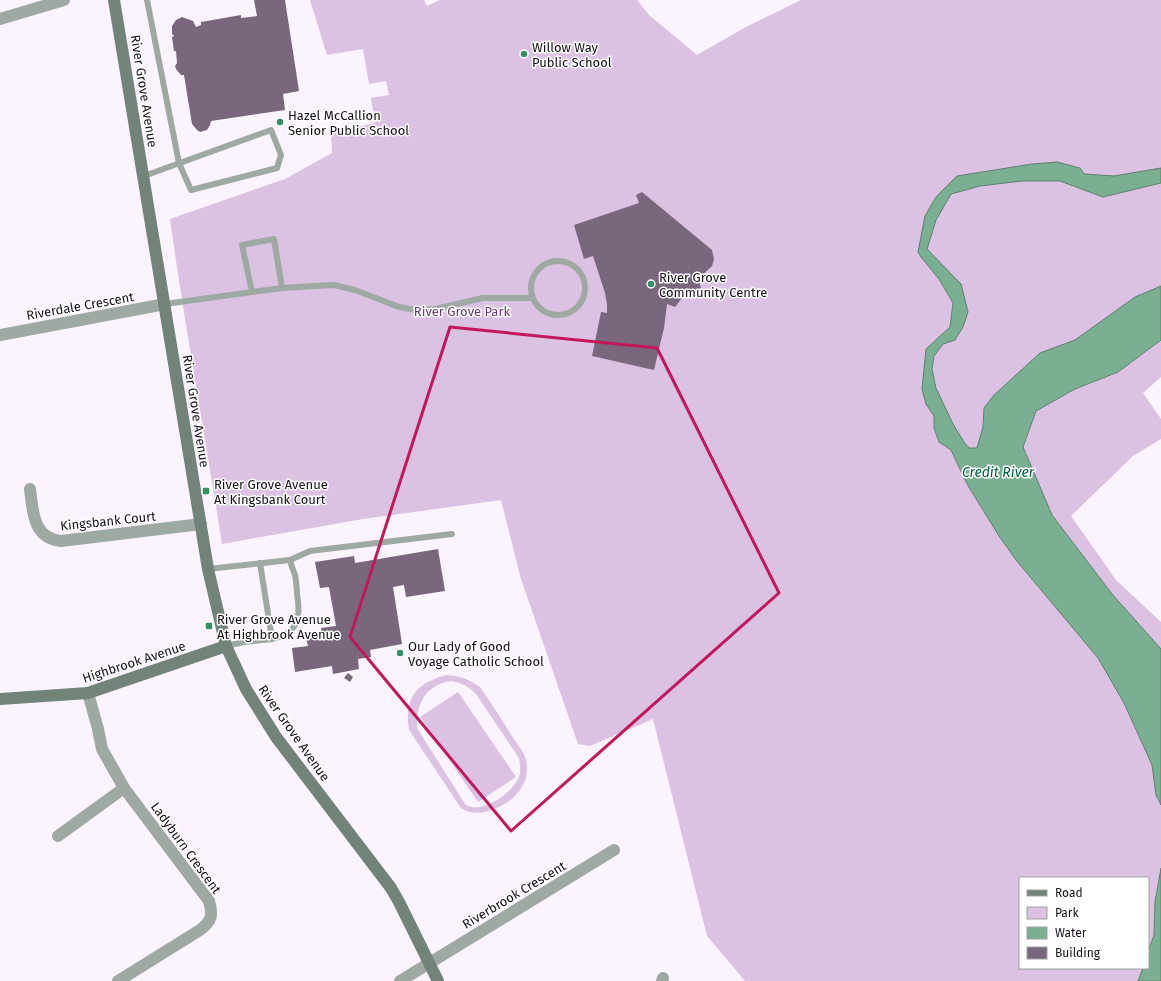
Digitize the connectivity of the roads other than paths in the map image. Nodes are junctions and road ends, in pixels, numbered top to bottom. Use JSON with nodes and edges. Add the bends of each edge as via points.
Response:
{"nodes":[{"id":1,"x":64,"y":0,"type":"edge"},
{"id":2,"x":114,"y":0,"type":"edge"},
{"id":3,"x":147,"y":0,"type":"edge"},
{"id":4,"x":0,"y":19,"type":"edge"},
{"id":5,"x":179,"y":163,"type":"junction"},
{"id":6,"x":144,"y":176,"type":"junction"},
{"id":7,"x":282,"y":288,"type":"junction"},
{"id":8,"x":252,"y":292,"type":"junction"},
{"id":9,"x":532,"y":298,"type":"junction"},
{"id":10,"x":165,"y":304,"type":"junction"},
{"id":11,"x":0,"y":335,"type":"edge"},
{"id":12,"x":30,"y":489,"type":"dead end"},
{"id":13,"x":201,"y":524,"type":"junction"},
{"id":14,"x":452,"y":534,"type":"dead end"},
{"id":15,"x":290,"y":560,"type":"junction"},
{"id":16,"x":260,"y":563,"type":"junction"},
{"id":17,"x":208,"y":569,"type":"junction"},
{"id":18,"x":272,"y":639,"type":"junction"},
{"id":19,"x":226,"y":646,"type":"junction"},
{"id":20,"x":88,"y":693,"type":"junction"},
{"id":21,"x":0,"y":699,"type":"edge"},
{"id":22,"x":124,"y":788,"type":"junction"},
{"id":23,"x":58,"y":836,"type":"dead end"},
{"id":24,"x":614,"y":850,"type":"dead end"},
{"id":25,"x":429,"y":963,"type":"junction"},
{"id":26,"x":118,"y":981,"type":"edge"},
{"id":27,"x":400,"y":981,"type":"edge"},
{"id":28,"x":438,"y":981,"type":"edge"}],
"edges":[{"from":1,"to":4,"type":"street"},
{"from":2,"to":6,"type":"street","name":"River Grove Avenue"},
{"from":3,"to":5,"type":"lane"},
{"from":5,"to":5,"type":"lane","via":[[191,190],[277,168],[282,155],[271,130]]},
{"from":5,"to":6,"type":"lane"},
{"from":6,"to":10,"type":"street","name":"River Grove Avenue"},
{"from":7,"to":8,"type":"lane"},
{"from":7,"to":8,"type":"lane","via":[[274,239],[242,245]]},
{"from":7,"to":9,"type":"lane","via":[[334,285],[416,310],[435,309],[484,298]]},
{"from":8,"to":10,"type":"lane"},
{"from":9,"to":9,"type":"lane","via":[[541,309],[561,315],[576,309],[582,303],[585,279],[578,268],[566,261],[547,262],[539,267],[533,276],[530,291]]},
{"from":10,"to":11,"type":"street","name":"Riverdale Crescent"},
{"from":10,"to":13,"type":"street","name":"River Grove Avenue"},
{"from":12,"to":13,"type":"street","name":"Kingsbank Court","via":[[33,513],[40,532],[54,540]]},
{"from":13,"to":17,"type":"street","name":"River Grove Avenue"},
{"from":14,"to":15,"type":"lane","via":[[310,551]]},
{"from":15,"to":16,"type":"lane"},
{"from":15,"to":18,"type":"lane","via":[[295,575],[299,617],[288,632]]},
{"from":16,"to":17,"type":"lane"},
{"from":16,"to":18,"type":"lane"},
{"from":17,"to":19,"type":"street","name":"River Grove Avenue"},
{"from":18,"to":19,"type":"lane"},
{"from":19,"to":20,"type":"street","name":"Highbrook Avenue"},
{"from":19,"to":25,"type":"street","name":"River Grove Avenue","via":[[246,689],[276,737],[391,888]]},
{"from":20,"to":21,"type":"street","name":"Highbrook Avenue"},
{"from":20,"to":22,"type":"street","name":"Ladyburn Crescent","via":[[102,749]]},
{"from":22,"to":23,"type":"street"},
{"from":22,"to":26,"type":"street","name":"Ladyburn Crescent","via":[[209,901],[212,913],[208,924],[200,930]]},
{"from":24,"to":25,"type":"street","name":"Riverbrook Crescent"},
{"from":25,"to":27,"type":"street","name":"Riverbrook Crescent"},
{"from":25,"to":28,"type":"street","name":"River Grove Avenue"}]}
